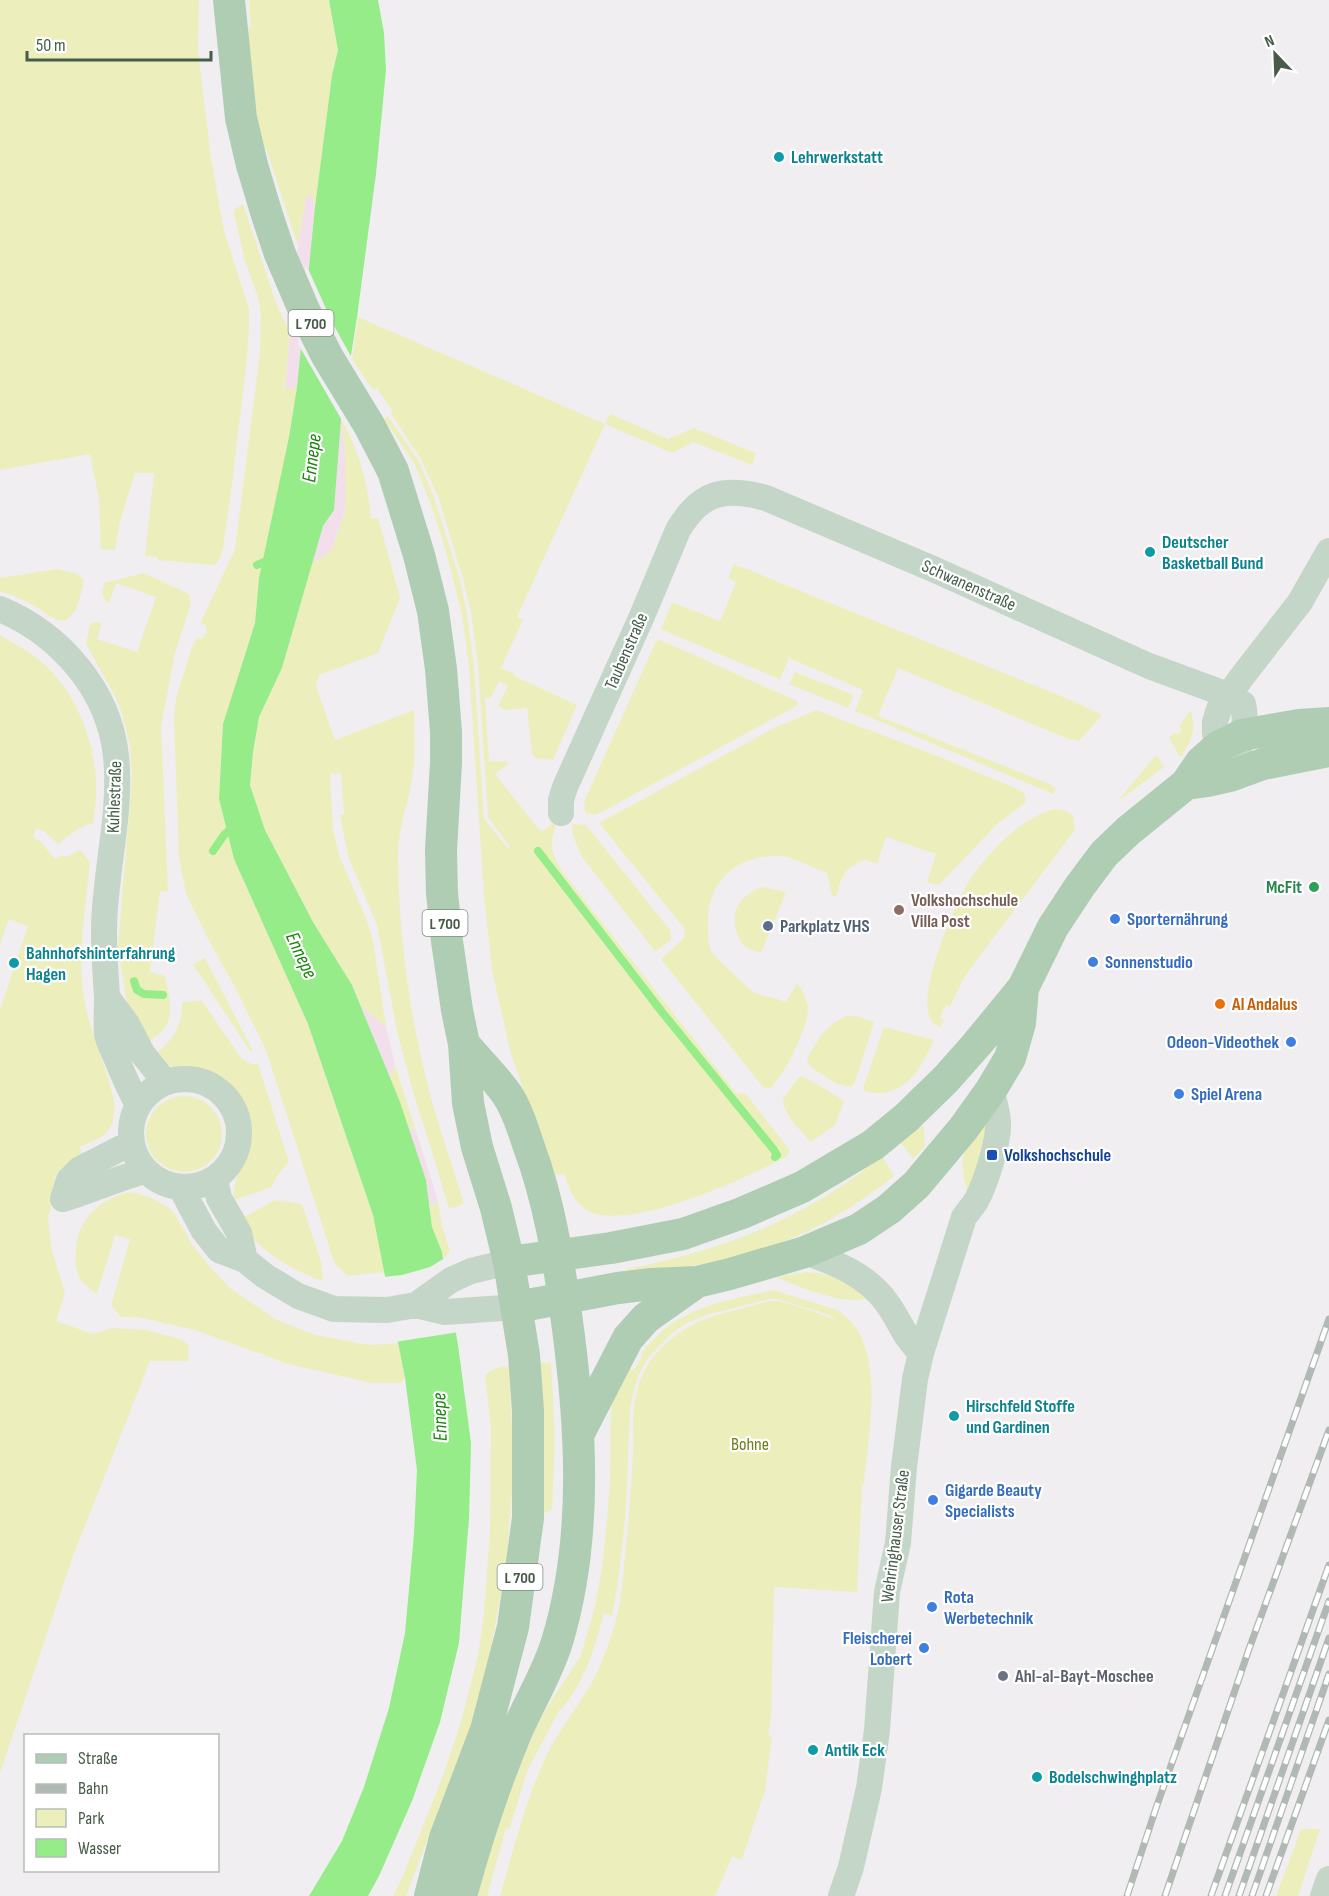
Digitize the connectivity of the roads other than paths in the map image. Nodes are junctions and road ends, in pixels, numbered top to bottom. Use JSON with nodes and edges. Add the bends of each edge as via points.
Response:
{"nodes":[{"id":1,"x":229,"y":0,"type":"edge"},
{"id":2,"x":708,"y":499,"type":"joint"},
{"id":3,"x":1329,"y":551,"type":"edge"},
{"id":4,"x":0,"y":609,"type":"edge"},
{"id":5,"x":1228,"y":695,"type":"junction"},
{"id":6,"x":1329,"y":723,"type":"edge"},
{"id":7,"x":1230,"y":741,"type":"junction"},
{"id":8,"x":1329,"y":751,"type":"edge"},
{"id":9,"x":1230,"y":776,"type":"junction"},
{"id":10,"x":1186,"y":784,"type":"junction"},
{"id":11,"x":561,"y":813,"type":"dead end"},
{"id":12,"x":1023,"y":988,"type":"junction"},
{"id":13,"x":107,"y":997,"type":"junction"},
{"id":14,"x":464,"y":1044,"type":"junction"},
{"id":15,"x":165,"y":1082,"type":"junction"},
{"id":16,"x":991,"y":1090,"type":"junction"},
{"id":17,"x":138,"y":1105,"type":"junction"},
{"id":18,"x":131,"y":1143,"type":"junction"},
{"id":19,"x":144,"y":1171,"type":"junction"},
{"id":20,"x":215,"y":1179,"type":"junction"},
{"id":21,"x":181,"y":1188,"type":"junction"},
{"id":22,"x":805,"y":1252,"type":"junction"},
{"id":23,"x":557,"y":1254,"type":"junction"},
{"id":24,"x":245,"y":1260,"type":"junction"},
{"id":25,"x":509,"y":1262,"type":"junction"},
{"id":26,"x":697,"y":1282,"type":"junction"},
{"id":27,"x":564,"y":1299,"type":"junction"},
{"id":28,"x":416,"y":1305,"type":"junction"},
{"id":29,"x":517,"y":1307,"type":"junction"},
{"id":30,"x":921,"y":1353,"type":"junction"},
{"id":31,"x":579,"y":1433,"type":"junction"},
{"id":32,"x":1329,"y":1879,"type":"edge"},
{"id":33,"x":430,"y":1896,"type":"edge"},
{"id":34,"x":461,"y":1896,"type":"edge"},
{"id":35,"x":841,"y":1896,"type":"edge"},
{"id":36,"x":1323,"y":1896,"type":"edge"}],
"edges":[{"from":1,"to":14,"type":"main road","number":"L 700","via":[[241,118],[280,254],[327,356],[393,471],[433,611],[446,732],[441,850],[444,919]]},
{"from":2,"to":5,"type":"street","name":"Schwanenstraße","via":[[731,492],[766,498],[1149,666]]},
{"from":2,"to":11,"type":"street","name":"Taubenstraße","via":[[692,510],[678,530],[565,787]]},
{"from":3,"to":5,"type":"street","via":[[1300,602]]},
{"from":4,"to":13,"type":"street","name":"Kuhlestraße","via":[[24,620],[59,646],[99,699],[110,728],[117,783],[105,899]]},
{"from":5,"to":7,"type":"street","via":[[1243,704],[1245,711]]},
{"from":6,"to":7,"type":"main road","via":[[1299,725]]},
{"from":7,"to":9,"type":"street"},
{"from":7,"to":10,"type":"main road","number":"L 700","via":[[1201,762]]},
{"from":8,"to":9,"type":"main road","via":[[1263,764]]},
{"from":9,"to":10,"type":"main road"},
{"from":10,"to":12,"type":"main road","number":"L 700","via":[[1104,854],[1053,927]]},
{"from":12,"to":16,"type":"main road","number":"L 700","via":[[1020,1023],[1010,1058]]},
{"from":12,"to":23,"type":"main road","number":"L 700","via":[[946,1079],[906,1118],[873,1145],[819,1178],[683,1234]]},
{"from":13,"to":15,"type":"street"},
{"from":13,"to":17,"type":"street","name":"Kuhlestraße","via":[[107,1036]]},
{"from":14,"to":23,"type":"main road","number":"L 700","via":[[508,1096],[544,1193]]},
{"from":14,"to":25,"type":"main road","number":"L 700","via":[[468,1103]]},
{"from":15,"to":17,"type":"street"},
{"from":15,"to":20,"type":"street","via":[[185,1078],[205,1082],[222,1093],[234,1108],[239,1127],[238,1147],[229,1165]]},
{"from":16,"to":22,"type":"main road","number":"L 700","via":[[916,1185],[889,1209],[859,1229]]},
{"from":16,"to":30,"type":"street","name":"Wehringhauser Straße","via":[[998,1131],[981,1191],[964,1216]]},
{"from":17,"to":18,"type":"street","via":[[131,1122]]},
{"from":18,"to":19,"type":"street"},
{"from":18,"to":19,"type":"street","via":[[80,1168],[69,1180],[63,1199]]},
{"from":19,"to":21,"type":"street","via":[[162,1183]]},
{"from":20,"to":21,"type":"street"},
{"from":20,"to":24,"type":"street","via":[[219,1198],[239,1233]]},
{"from":21,"to":24,"type":"street","via":[[219,1250]]},
{"from":22,"to":26,"type":"main road","number":"L 700"},
{"from":22,"to":30,"type":"street","via":[[855,1273],[875,1289],[909,1342]]},
{"from":23,"to":25,"type":"main road"},
{"from":23,"to":27,"type":"main road"},
{"from":24,"to":28,"type":"street","via":[[298,1296],[334,1309],[387,1310]]},
{"from":25,"to":28,"type":"street","via":[[451,1280]]},
{"from":25,"to":29,"type":"main road"},
{"from":26,"to":27,"type":"main road","number":"L 700","via":[[651,1284]]},
{"from":26,"to":31,"type":"main road","number":"L 700","via":[[646,1317],[628,1338]]},
{"from":27,"to":29,"type":"main road"},
{"from":27,"to":31,"type":"main road","number":"L 700"},
{"from":28,"to":29,"type":"street","via":[[445,1312]]},
{"from":29,"to":33,"type":"main road","number":"L 700","via":[[524,1354],[529,1472],[519,1587],[513,1627],[486,1730],[445,1838]]},
{"from":30,"to":35,"type":"street","name":"Wehringhauser Straße","via":[[911,1406],[898,1543],[887,1592],[878,1730],[869,1788]]},
{"from":31,"to":34,"type":"main road","number":"L 700","via":[[579,1515],[556,1643],[511,1745]]},
{"from":32,"to":36,"type":"street"}]}
